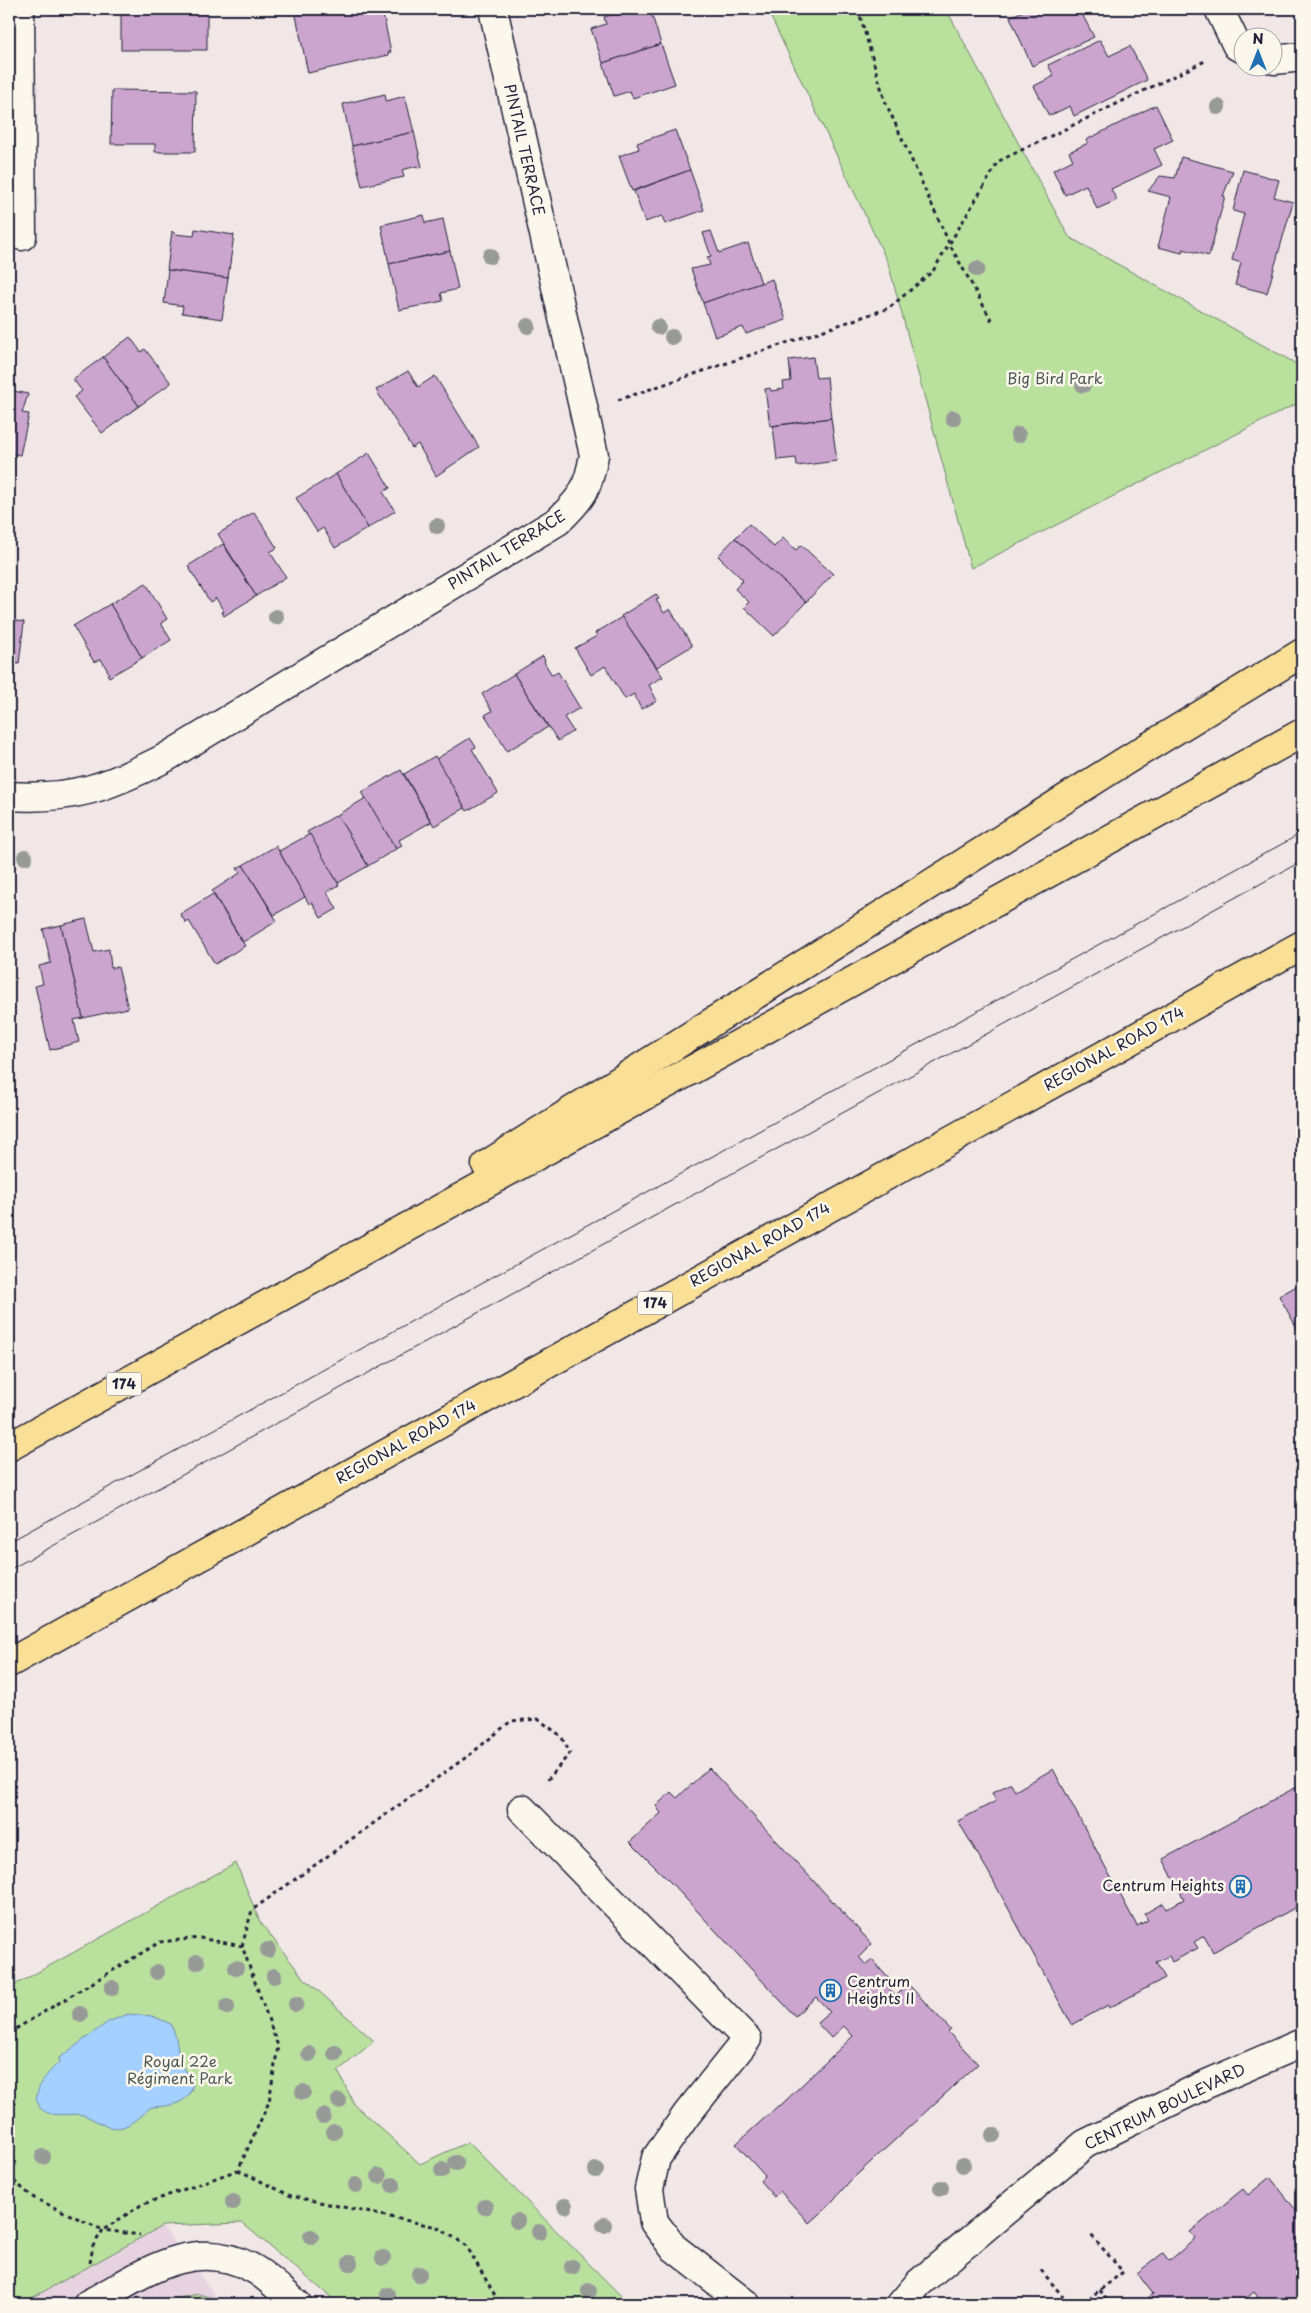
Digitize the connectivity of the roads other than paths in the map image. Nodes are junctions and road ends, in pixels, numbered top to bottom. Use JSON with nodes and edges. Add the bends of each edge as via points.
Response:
{"nodes":[{"id":1,"x":20,"y":9,"type":"edge"},
{"id":2,"x":493,"y":9,"type":"edge"},
{"id":3,"x":1219,"y":9,"type":"edge"},
{"id":4,"x":1234,"y":36,"type":"edge"},
{"id":5,"x":1302,"y":57,"type":"edge"},
{"id":6,"x":1284,"y":59,"type":"edge"},
{"id":7,"x":22,"y":236,"type":"dead end"},
{"id":8,"x":1302,"y":653,"type":"edge"},
{"id":9,"x":1302,"y":733,"type":"edge"},
{"id":10,"x":9,"y":796,"type":"edge"},
{"id":11,"x":1302,"y":945,"type":"edge"},
{"id":12,"x":239,"y":1321,"type":"junction"},
{"id":13,"x":9,"y":1446,"type":"edge"},
{"id":14,"x":9,"y":1663,"type":"edge"},
{"id":15,"x":522,"y":1809,"type":"road end"},
{"id":16,"x":1302,"y":2043,"type":"edge"},
{"id":17,"x":88,"y":2304,"type":"edge"},
{"id":18,"x":297,"y":2304,"type":"edge"},
{"id":19,"x":746,"y":2304,"type":"edge"},
{"id":20,"x":901,"y":2304,"type":"edge"}],
"edges":[{"from":1,"to":7,"type":"street"},
{"from":2,"to":10,"type":"street","name":"PINTAIL TERRACE","via":[[594,456],[590,480],[579,501],[558,521],[165,758],[126,778],[84,793],[37,798]]},
{"from":3,"to":4,"type":"street"},
{"from":5,"to":6,"type":"street"},
{"from":8,"to":12,"type":"highway","via":[[1125,761]]},
{"from":9,"to":12,"type":"highway","number":"174"},
{"from":11,"to":14,"type":"highway","name":"REGIONAL ROAD 174","number":"174"},
{"from":12,"to":13,"type":"highway","number":"174"},
{"from":15,"to":19,"type":"street","via":[[747,2039],[656,2158],[649,2189],[654,2222],[673,2247]]},
{"from":16,"to":20,"type":"street","name":"CENTRUM BOULEVARD","via":[[1202,2086],[1085,2144],[919,2283]]},
{"from":17,"to":18,"type":"street","via":[[167,2262],[192,2255],[224,2257],[253,2268]]}]}
